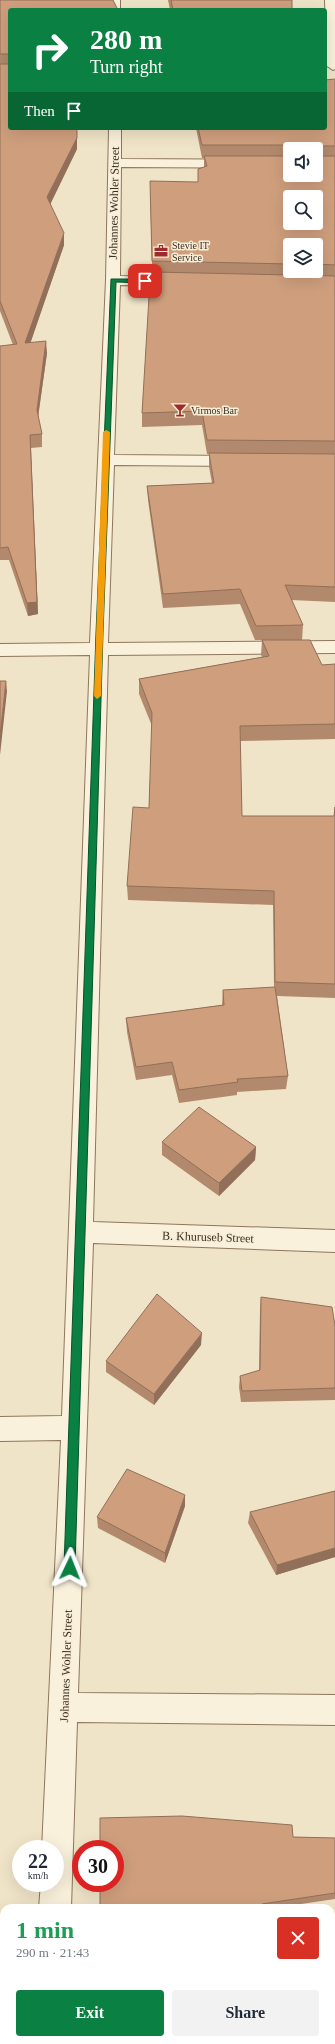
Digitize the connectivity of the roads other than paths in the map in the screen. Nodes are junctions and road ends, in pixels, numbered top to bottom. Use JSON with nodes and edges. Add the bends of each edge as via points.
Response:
{"nodes":[{"id":1,"x":331,"y":0,"type":"edge"},
{"id":2,"x":331,"y":66,"type":"edge"},
{"id":3,"x":115,"y":130,"type":"edge"},
{"id":4,"x":116,"y":163,"type":"junction"},
{"id":5,"x":283,"y":164,"type":"edge"},
{"id":6,"x":113,"y":280,"type":"junction"},
{"id":7,"x":192,"y":282,"type":"edge"},
{"id":8,"x":105,"y":460,"type":"junction"},
{"id":9,"x":256,"y":461,"type":"edge"},
{"id":10,"x":335,"y":647,"type":"edge"},
{"id":11,"x":99,"y":648,"type":"junction"},
{"id":12,"x":0,"y":650,"type":"edge"},
{"id":13,"x":81,"y":1232,"type":"junction"},
{"id":14,"x":335,"y":1241,"type":"edge"},
{"id":15,"x":75,"y":1428,"type":"junction"},
{"id":16,"x":0,"y":1429,"type":"edge"},
{"id":17,"x":64,"y":1707,"type":"junction"},
{"id":18,"x":335,"y":1710,"type":"edge"},
{"id":19,"x":55,"y":1904,"type":"edge"}],
"edges":[{"from":1,"to":2,"type":"street"},
{"from":3,"to":4,"type":"street","name":"Johannes Wohler Street"},
{"from":4,"to":5,"type":"street"},
{"from":4,"to":6,"type":"street","name":"Johannes Wohler Street"},
{"from":6,"to":7,"type":"street"},
{"from":6,"to":8,"type":"street","name":"Johannes Wohler Street"},
{"from":8,"to":9,"type":"street"},
{"from":8,"to":11,"type":"street","name":"Johannes Wohler Street"},
{"from":10,"to":11,"type":"street"},
{"from":11,"to":12,"type":"street"},
{"from":11,"to":13,"type":"street","name":"Johannes Wohler Street"},
{"from":13,"to":14,"type":"street","name":"B. Khuruseb Street"},
{"from":13,"to":15,"type":"street","name":"Johannes Wohler Street"},
{"from":15,"to":16,"type":"street"},
{"from":15,"to":17,"type":"street","name":"Johannes Wohler Street"},
{"from":17,"to":18,"type":"street"},
{"from":17,"to":19,"type":"street","name":"Johannes Wohler Street"}]}
